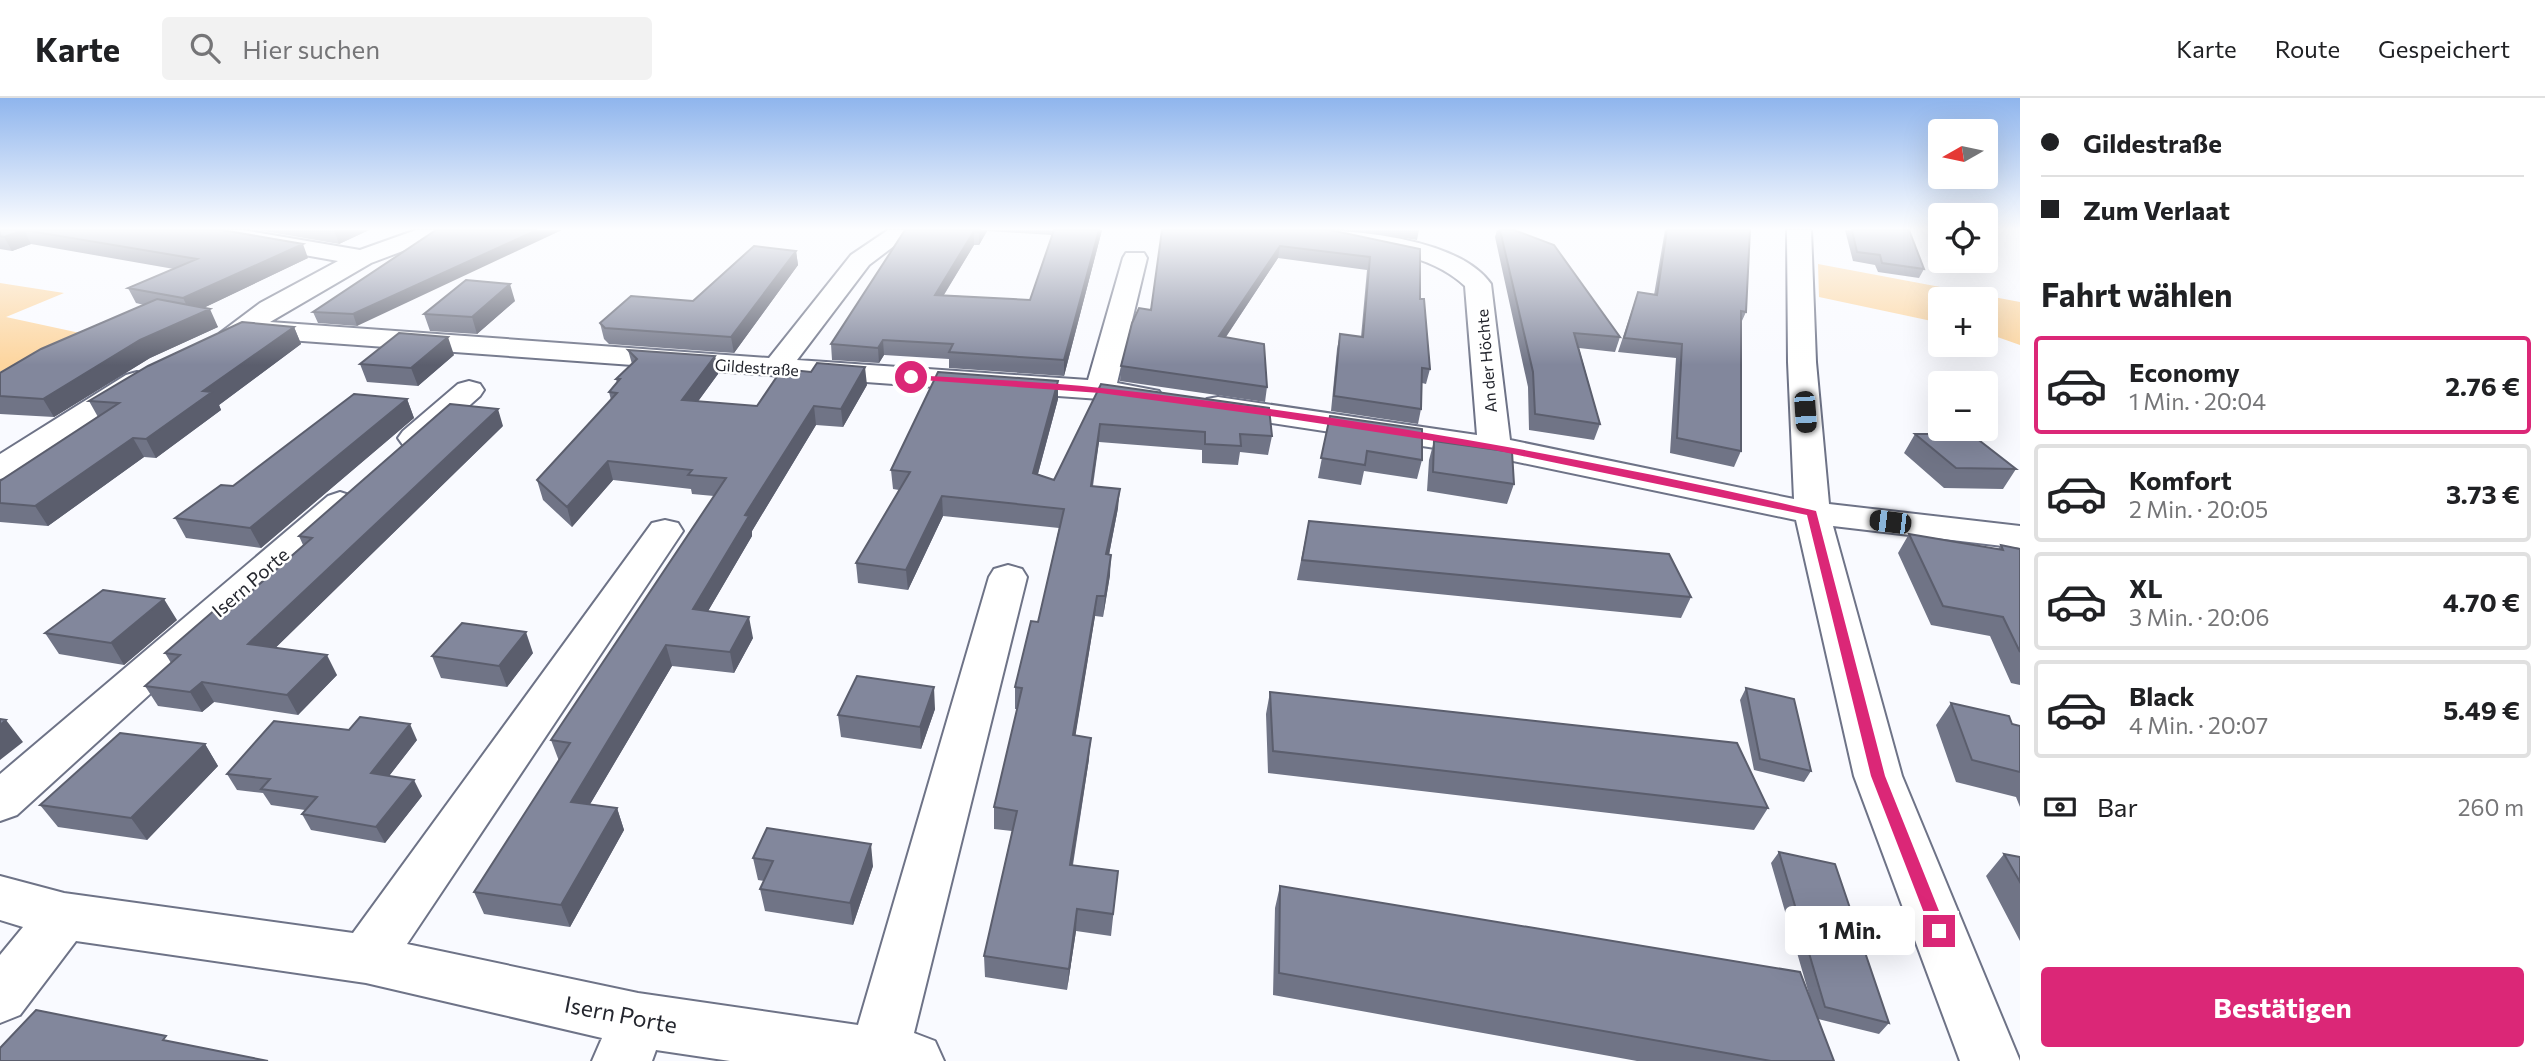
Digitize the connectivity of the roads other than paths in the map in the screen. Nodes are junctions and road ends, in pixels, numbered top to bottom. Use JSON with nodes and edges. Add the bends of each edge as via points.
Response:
{"nodes":[{"id":1,"x":331,"y":275,"type":"edge"},
{"id":2,"x":848,"y":275,"type":"edge"},
{"id":3,"x":1131,"y":275,"type":"edge"},
{"id":4,"x":1468,"y":275,"type":"edge"},
{"id":5,"x":1800,"y":275,"type":"edge"},
{"id":6,"x":246,"y":329,"type":"junction"},
{"id":7,"x":204,"y":344,"type":"edge"},
{"id":8,"x":161,"y":366,"type":"edge"},
{"id":9,"x":776,"y":368,"type":"junction"},
{"id":10,"x":469,"y":390,"type":"dead end"},
{"id":11,"x":1100,"y":390,"type":"junction"},
{"id":12,"x":1494,"y":447,"type":"junction"},
{"id":13,"x":0,"y":469,"type":"edge"},
{"id":14,"x":1812,"y":513,"type":"junction"},
{"id":15,"x":665,"y":531,"type":"dead end"},
{"id":16,"x":2020,"y":537,"type":"edge"},
{"id":17,"x":1008,"y":577,"type":"dead end"},
{"id":18,"x":0,"y":802,"type":"edge"},
{"id":19,"x":0,"y":898,"type":"edge"},
{"id":20,"x":64,"y":916,"type":"junction"},
{"id":21,"x":366,"y":959,"type":"junction"},
{"id":22,"x":0,"y":997,"type":"edge"},
{"id":23,"x":630,"y":1040,"type":"edge"},
{"id":24,"x":896,"y":1057,"type":"edge"},
{"id":25,"x":1990,"y":1061,"type":"edge"}],
"edges":[{"from":1,"to":6,"type":"street","via":[[269,309]]},
{"from":2,"to":9,"type":"street"},
{"from":3,"to":11,"type":"street"},
{"from":4,"to":12,"type":"street","name":"An der Höchte","via":[[1478,284]]},
{"from":5,"to":14,"type":"street"},
{"from":6,"to":7,"type":"street"},
{"from":6,"to":9,"type":"street","name":"Gildestraße"},
{"from":8,"to":13,"type":"street"},
{"from":9,"to":11,"type":"street","name":"Gildestraße"},
{"from":10,"to":18,"type":"street","name":"Isern Porte"},
{"from":11,"to":12,"type":"street","name":"Gildestraße"},
{"from":12,"to":14,"type":"street","name":"Gildestraße"},
{"from":14,"to":16,"type":"street","name":"Gildestraße"},
{"from":14,"to":25,"type":"street","via":[[1878,776]]},
{"from":15,"to":21,"type":"street"},
{"from":17,"to":24,"type":"street","name":"Isern Porte"},
{"from":19,"to":20,"type":"street","name":"Isern Porte"},
{"from":20,"to":21,"type":"street","name":"Isern Porte"},
{"from":20,"to":22,"type":"street"},
{"from":21,"to":23,"type":"street","name":"Isern Porte"},
{"from":23,"to":24,"type":"street","name":"Isern Porte"}]}
